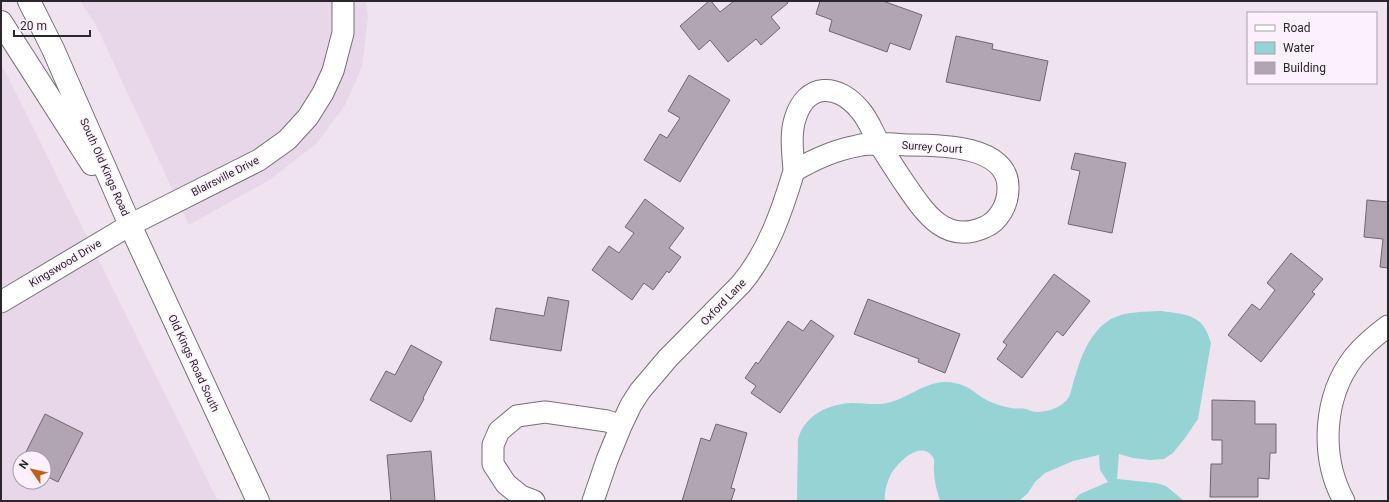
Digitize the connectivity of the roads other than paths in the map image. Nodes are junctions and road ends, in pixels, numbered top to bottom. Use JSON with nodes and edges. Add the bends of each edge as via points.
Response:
{"nodes":[{"id":1,"x":29,"y":1,"type":"edge"},
{"id":2,"x":343,"y":1,"type":"edge"},
{"id":3,"x":1,"y":22,"type":"edge"},
{"id":4,"x":879,"y":144,"type":"junction"},
{"id":5,"x":794,"y":171,"type":"junction"},
{"id":6,"x":130,"y":224,"type":"junction"},
{"id":7,"x":1,"y":302,"type":"edge"},
{"id":8,"x":1388,"y":326,"type":"edge"},
{"id":9,"x":621,"y":426,"type":"junction"},
{"id":10,"x":258,"y":501,"type":"edge"},
{"id":11,"x":534,"y":501,"type":"edge"},
{"id":12,"x":593,"y":501,"type":"edge"},
{"id":13,"x":1344,"y":501,"type":"edge"}],
"edges":[{"from":1,"to":6,"type":"street","name":"South Old Kings Road","via":[[53,49]]},
{"from":2,"to":6,"type":"street","name":"Blairsville Drive","via":[[342,38],[334,71],[324,93],[296,131],[259,160]]},
{"from":3,"to":6,"type":"street","name":"South Old Kings Road"},
{"from":4,"to":4,"type":"street","name":"Surrey Court","via":[[922,209],[944,228],[971,232],[991,224],[1002,211],[1007,199],[1007,178],[992,159],[958,148]]},
{"from":4,"to":5,"type":"street","via":[[857,145],[837,151]]},
{"from":4,"to":5,"type":"street","name":"Oxford Lane","via":[[861,111],[851,100],[839,92],[827,89],[816,91],[806,98],[794,120]]},
{"from":5,"to":9,"type":"street","name":"Oxford Lane","via":[[772,232],[752,271],[645,385]]},
{"from":6,"to":7,"type":"street","name":"Kingswood Drive"},
{"from":6,"to":10,"type":"street","name":"Old Kings Road South"},
{"from":8,"to":13,"type":"street","via":[[1354,357],[1341,379],[1332,404],[1328,429],[1329,450],[1332,471]]},
{"from":9,"to":11,"type":"street","via":[[606,421],[545,412],[517,416],[499,431],[492,445],[493,464],[506,484],[521,496]]},
{"from":9,"to":12,"type":"street","name":"Oxford Lane","via":[[606,460]]}]}
